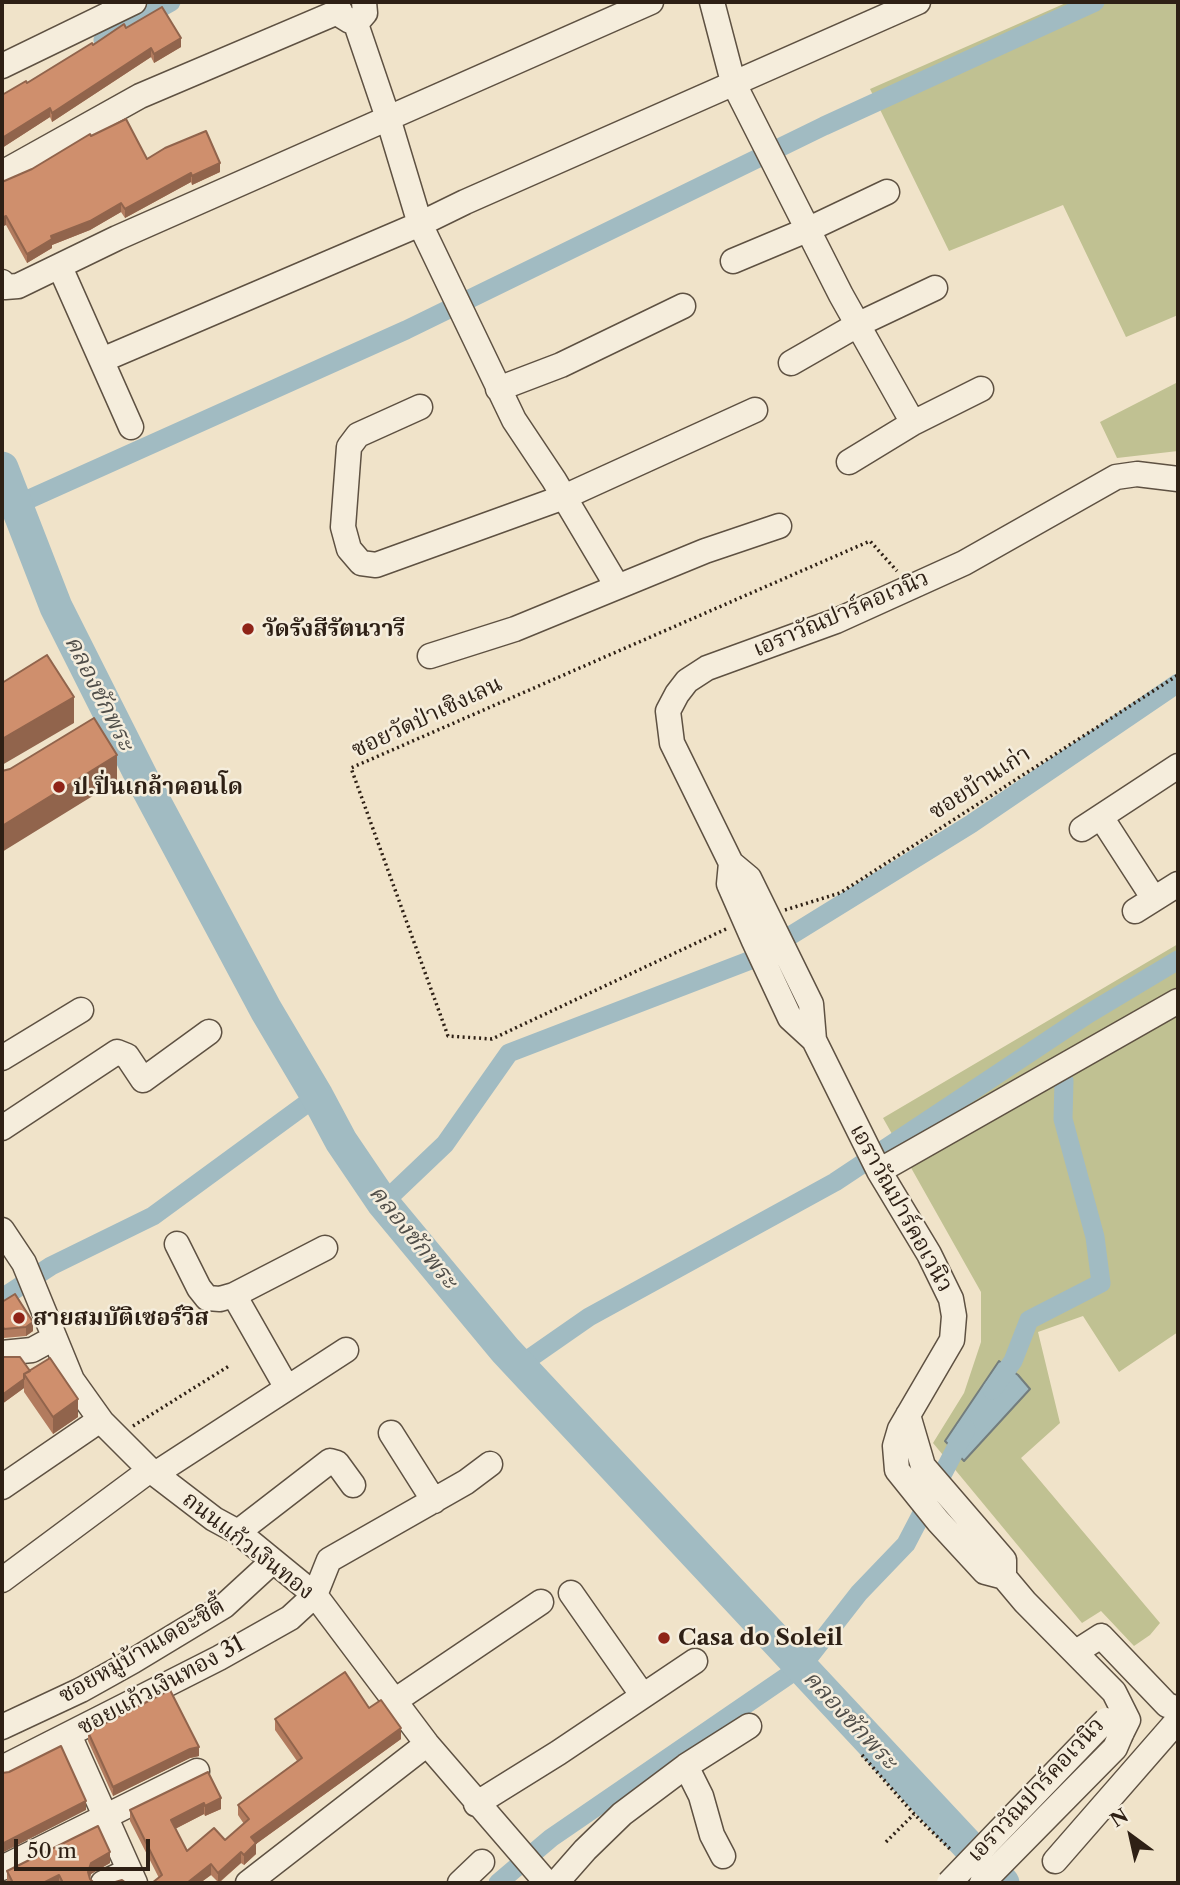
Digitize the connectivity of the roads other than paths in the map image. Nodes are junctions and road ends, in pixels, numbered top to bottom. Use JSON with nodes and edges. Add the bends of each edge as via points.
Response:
{"nodes":[{"id":1,"x":134,"y":2,"type":"edge"},
{"id":2,"x":651,"y":2,"type":"edge"},
{"id":3,"x":712,"y":2,"type":"edge"},
{"id":4,"x":918,"y":2,"type":"edge"},
{"id":5,"x":358,"y":8,"type":"edge"},
{"id":6,"x":2,"y":66,"type":"edge"},
{"id":7,"x":733,"y":82,"type":"junction"},
{"id":8,"x":388,"y":118,"type":"junction"},
{"id":9,"x":2,"y":173,"type":"edge"},
{"id":10,"x":887,"y":192,"type":"dead end"},
{"id":11,"x":420,"y":224,"type":"junction"},
{"id":12,"x":807,"y":230,"type":"junction"},
{"id":13,"x":733,"y":261,"type":"dead end"},
{"id":14,"x":60,"y":267,"type":"junction"},
{"id":15,"x":2,"y":282,"type":"edge"},
{"id":16,"x":935,"y":288,"type":"dead end"},
{"id":17,"x":683,"y":306,"type":"dead end"},
{"id":18,"x":859,"y":324,"type":"junction"},
{"id":19,"x":102,"y":360,"type":"junction"},
{"id":20,"x":791,"y":363,"type":"dead end"},
{"id":21,"x":498,"y":389,"type":"junction"},
{"id":22,"x":981,"y":389,"type":"dead end"},
{"id":23,"x":420,"y":407,"type":"dead end"},
{"id":24,"x":755,"y":410,"type":"dead end"},
{"id":25,"x":913,"y":423,"type":"junction"},
{"id":26,"x":131,"y":427,"type":"dead end"},
{"id":27,"x":849,"y":462,"type":"dead end"},
{"id":28,"x":1178,"y":479,"type":"edge"},
{"id":29,"x":564,"y":497,"type":"junction"},
{"id":30,"x":779,"y":526,"type":"dead end"},
{"id":31,"x":617,"y":586,"type":"junction"},
{"id":32,"x":430,"y":656,"type":"dead end"},
{"id":33,"x":1178,"y":766,"type":"edge"},
{"id":34,"x":736,"y":875,"type":"junction"},
{"id":35,"x":1178,"y":884,"type":"edge"},
{"id":36,"x":1178,"y":1001,"type":"edge"},
{"id":37,"x":81,"y":1010,"type":"dead end"},
{"id":38,"x":209,"y":1032,"type":"dead end"},
{"id":39,"x":814,"y":1040,"type":"junction"},
{"id":40,"x":2,"y":1058,"type":"edge"},
{"id":41,"x":2,"y":1128,"type":"edge"},
{"id":42,"x":879,"y":1171,"type":"junction"},
{"id":43,"x":2,"y":1230,"type":"edge"},
{"id":44,"x":177,"y":1244,"type":"dead end"},
{"id":45,"x":325,"y":1248,"type":"dead end"},
{"id":46,"x":234,"y":1296,"type":"junction"},
{"id":47,"x":54,"y":1338,"type":"junction"},
{"id":48,"x":345,"y":1350,"type":"dead end"},
{"id":49,"x":2,"y":1353,"type":"edge"},
{"id":50,"x":287,"y":1388,"type":"junction"},
{"id":51,"x":108,"y":1428,"type":"junction"},
{"id":52,"x":391,"y":1433,"type":"dead end"},
{"id":53,"x":490,"y":1464,"type":"dead end"},
{"id":54,"x":152,"y":1472,"type":"junction"},
{"id":55,"x":353,"y":1485,"type":"dead end"},
{"id":56,"x":2,"y":1487,"type":"edge"},
{"id":57,"x":434,"y":1501,"type":"junction"},
{"id":58,"x":238,"y":1532,"type":"junction"},
{"id":59,"x":274,"y":1561,"type":"junction"},
{"id":60,"x":2,"y":1580,"type":"edge"},
{"id":61,"x":571,"y":1593,"type":"dead end"},
{"id":62,"x":315,"y":1595,"type":"junction"},
{"id":63,"x":541,"y":1602,"type":"dead end"},
{"id":64,"x":1076,"y":1652,"type":"junction"},
{"id":65,"x":695,"y":1661,"type":"dead end"},
{"id":66,"x":643,"y":1696,"type":"junction"},
{"id":67,"x":393,"y":1702,"type":"junction"},
{"id":68,"x":1178,"y":1709,"type":"edge"},
{"id":69,"x":1178,"y":1720,"type":"edge"},
{"id":70,"x":749,"y":1726,"type":"dead end"},
{"id":71,"x":2,"y":1727,"type":"edge"},
{"id":72,"x":1114,"y":1727,"type":"junction"},
{"id":73,"x":69,"y":1735,"type":"junction"},
{"id":74,"x":426,"y":1744,"type":"junction"},
{"id":75,"x":686,"y":1766,"type":"junction"},
{"id":76,"x":2,"y":1768,"type":"edge"},
{"id":77,"x":197,"y":1771,"type":"dead end"},
{"id":78,"x":476,"y":1804,"type":"junction"},
{"id":79,"x":106,"y":1816,"type":"junction"},
{"id":80,"x":723,"y":1856,"type":"dead end"},
{"id":81,"x":1055,"y":1861,"type":"dead end"},
{"id":82,"x":482,"y":1862,"type":"dead end"},
{"id":83,"x":2,"y":1868,"type":"edge"},
{"id":84,"x":131,"y":1877,"type":"edge"},
{"id":85,"x":256,"y":1881,"type":"edge"},
{"id":86,"x":548,"y":1881,"type":"edge"},
{"id":87,"x":103,"y":1883,"type":"edge"},
{"id":88,"x":460,"y":1883,"type":"edge"},
{"id":89,"x":948,"y":1883,"type":"edge"},
{"id":90,"x":982,"y":1883,"type":"edge"}],
"edges":[{"from":1,"to":6,"type":"street"},
{"from":2,"to":8,"type":"street"},
{"from":3,"to":7,"type":"street"},
{"from":4,"to":7,"type":"street"},
{"from":5,"to":8,"type":"street"},
{"from":5,"to":9,"type":"street","via":[[140,96]]},
{"from":7,"to":11,"type":"street"},
{"from":7,"to":12,"type":"street"},
{"from":8,"to":11,"type":"street"},
{"from":8,"to":14,"type":"street"},
{"from":10,"to":12,"type":"street"},
{"from":11,"to":19,"type":"street"},
{"from":11,"to":21,"type":"street"},
{"from":12,"to":13,"type":"street"},
{"from":12,"to":18,"type":"street"},
{"from":14,"to":15,"type":"street","via":[[18,286],[5,287]]},
{"from":14,"to":19,"type":"street"},
{"from":16,"to":18,"type":"street"},
{"from":17,"to":21,"type":"street","via":[[561,365]]},
{"from":18,"to":20,"type":"street"},
{"from":18,"to":25,"type":"street"},
{"from":19,"to":26,"type":"street"},
{"from":21,"to":29,"type":"street"},
{"from":22,"to":25,"type":"street"},
{"from":23,"to":29,"type":"street","via":[[358,435],[349,447],[343,527],[349,549],[361,563],[376,565]]},
{"from":24,"to":29,"type":"street"},
{"from":25,"to":27,"type":"street"},
{"from":28,"to":34,"type":"street","name":"เอราวัณปาร์คอเวนิว","via":[[1137,474],[1116,477],[964,563],[836,621],[707,668],[687,681],[668,711],[672,743]]},
{"from":29,"to":31,"type":"street"},
{"from":30,"to":31,"type":"street"},
{"from":31,"to":32,"type":"street","via":[[516,629]]},
{"from":33,"to":35,"type":"street","via":[[1092,823],[1144,905]]},
{"from":34,"to":39,"type":"street","name":"เอราวัณปาร์คอเวนิว","via":[[790,1018]]},
{"from":34,"to":39,"type":"street","name":"เอราวัณปาร์คอเวนิว","via":[[811,1004]]},
{"from":36,"to":42,"type":"street"},
{"from":37,"to":40,"type":"street"},
{"from":38,"to":41,"type":"street","via":[[143,1080],[127,1056],[117,1052]]},
{"from":39,"to":42,"type":"street","name":"เอราวัณปาร์คอเวนิว"},
{"from":42,"to":64,"type":"street","name":"เอราวัณปาร์คอเวนิว","via":[[929,1254],[954,1315],[952,1340],[900,1429],[905,1444],[897,1470],[938,1521],[988,1559],[1004,1560],[1004,1577]]},
{"from":43,"to":47,"type":"street","name":"ถนนแก้วเงินทอง","via":[[24,1263]]},
{"from":44,"to":46,"type":"street","via":[[207,1298]]},
{"from":45,"to":46,"type":"street"},
{"from":46,"to":50,"type":"street"},
{"from":47,"to":49,"type":"street","via":[[32,1350]]},
{"from":47,"to":51,"type":"street","name":"ถนนแก้วเงินทอง","via":[[72,1380]]},
{"from":48,"to":50,"type":"street"},
{"from":50,"to":54,"type":"street"},
{"from":51,"to":54,"type":"street","name":"ถนนแก้วเงินทอง"},
{"from":51,"to":56,"type":"street"},
{"from":52,"to":57,"type":"street"},
{"from":53,"to":57,"type":"street"},
{"from":54,"to":58,"type":"street","name":"ถนนแก้วเงินทอง"},
{"from":54,"to":60,"type":"street"},
{"from":55,"to":58,"type":"street","via":[[337,1462],[330,1461]]},
{"from":57,"to":62,"type":"street","via":[[329,1560]]},
{"from":58,"to":59,"type":"street","name":"ถนนแก้วเงินทอง"},
{"from":59,"to":62,"type":"street","name":"ถนนแก้วเงินทอง"},
{"from":59,"to":71,"type":"street","name":"ซอยหมู่บ้านเดอะซิตี้","via":[[224,1606],[91,1684]]},
{"from":61,"to":66,"type":"street"},
{"from":62,"to":67,"type":"street","name":"ถนนแก้วเงินทอง"},
{"from":62,"to":73,"type":"street","name":"ซอยแก้วเงินทอง 31","via":[[290,1618]]},
{"from":63,"to":67,"type":"street"},
{"from":64,"to":68,"type":"street","via":[[1101,1636],[1167,1705]]},
{"from":64,"to":72,"type":"street","name":"เอราวัณปาร์คอเวนิว","via":[[1114,1692]]},
{"from":65,"to":66,"type":"street"},
{"from":66,"to":78,"type":"street"},
{"from":67,"to":74,"type":"street","name":"ถนนแก้วเงินทอง"},
{"from":69,"to":81,"type":"street"},
{"from":70,"to":75,"type":"street"},
{"from":72,"to":89,"type":"street","name":"เอราวัณปาร์คอเวนิว","bridge":true},
{"from":72,"to":90,"type":"street","name":"เอราวัณปาร์คอเวนิว","bridge":true,"via":[[1115,1748]]},
{"from":73,"to":76,"type":"street","name":"ซอยแก้วเงินทอง 31"},
{"from":73,"to":79,"type":"street"},
{"from":74,"to":78,"type":"street","name":"ถนนแก้วเงินทอง"},
{"from":74,"to":85,"type":"street"},
{"from":75,"to":80,"type":"street"},
{"from":75,"to":86,"type":"street","via":[[622,1814]]},
{"from":77,"to":79,"type":"street"},
{"from":78,"to":86,"type":"street","name":"ถนนแก้วเงินทอง"},
{"from":79,"to":83,"type":"street"},
{"from":79,"to":84,"type":"street"},
{"from":82,"to":88,"type":"street"},
{"from":84,"to":87,"type":"street"}]}
